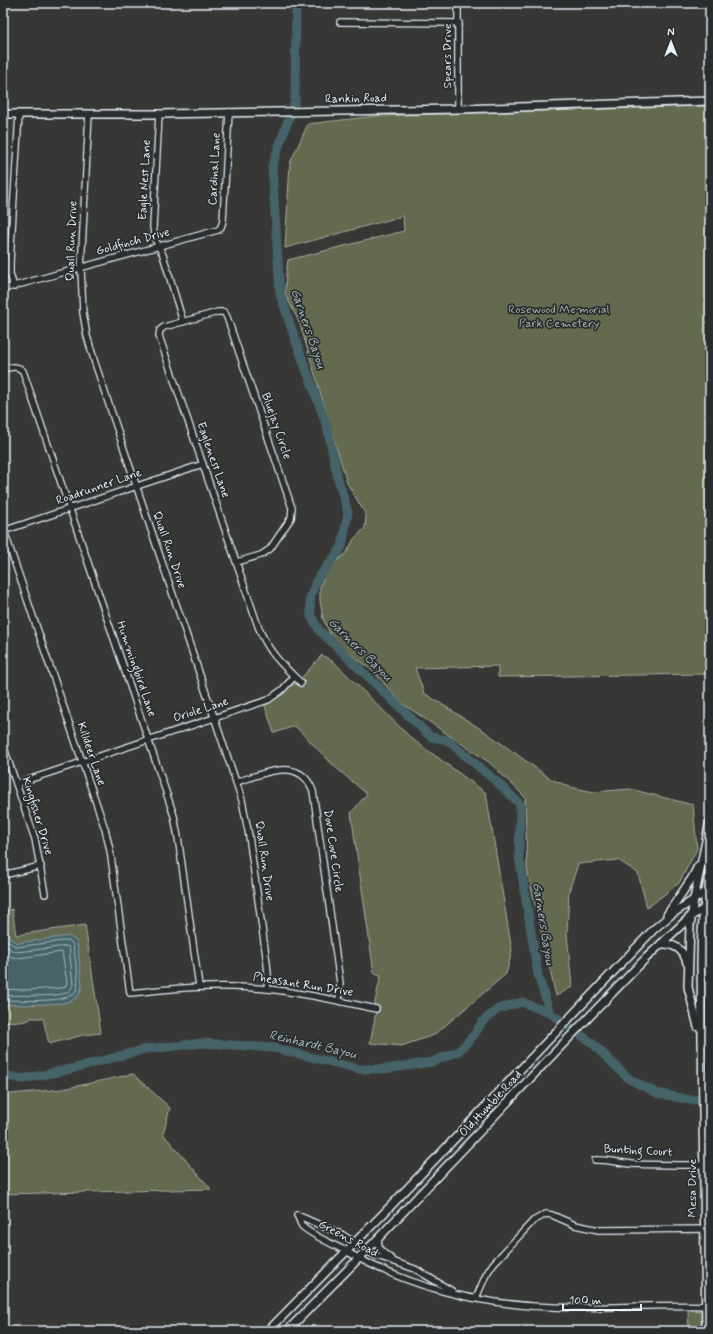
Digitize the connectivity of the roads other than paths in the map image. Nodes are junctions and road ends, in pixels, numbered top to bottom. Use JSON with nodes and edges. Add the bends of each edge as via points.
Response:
{"nodes":[{"id":1,"x":458,"y":3,"type":"edge"},
{"id":2,"x":340,"y":22,"type":"dead end"},
{"id":3,"x":459,"y":23,"type":"junction"},
{"id":4,"x":710,"y":101,"type":"edge"},
{"id":5,"x":458,"y":109,"type":"junction"},
{"id":6,"x":230,"y":112,"type":"junction"},
{"id":7,"x":3,"y":114,"type":"edge"},
{"id":8,"x":19,"y":114,"type":"junction"},
{"id":9,"x":89,"y":114,"type":"junction"},
{"id":10,"x":159,"y":114,"type":"junction"},
{"id":11,"x":221,"y":227,"type":"joint"},
{"id":12,"x":158,"y":247,"type":"junction"},
{"id":13,"x":81,"y":268,"type":"junction"},
{"id":14,"x":14,"y":286,"type":"junction"},
{"id":15,"x":3,"y":289,"type":"edge"},
{"id":16,"x":183,"y":322,"type":"junction"},
{"id":17,"x":3,"y":369,"type":"edge"},
{"id":18,"x":203,"y":464,"type":"junction"},
{"id":19,"x":136,"y":486,"type":"junction"},
{"id":20,"x":70,"y":509,"type":"junction"},
{"id":21,"x":3,"y":530,"type":"edge"},
{"id":22,"x":237,"y":562,"type":"junction"},
{"id":23,"x":294,"y":677,"type":"junction"},
{"id":24,"x":301,"y":683,"type":"dead end"},
{"id":25,"x":215,"y":717,"type":"junction"},
{"id":26,"x":148,"y":739,"type":"junction"},
{"id":27,"x":3,"y":745,"type":"edge"},
{"id":28,"x":82,"y":762,"type":"junction"},
{"id":29,"x":237,"y":782,"type":"junction"},
{"id":30,"x":16,"y":784,"type":"junction"},
{"id":31,"x":710,"y":821,"type":"edge"},
{"id":32,"x":702,"y":857,"type":"junction"},
{"id":33,"x":41,"y":866,"type":"junction"},
{"id":34,"x":710,"y":867,"type":"edge"},
{"id":35,"x":3,"y":875,"type":"edge"},
{"id":36,"x":708,"y":890,"type":"edge"},
{"id":37,"x":45,"y":894,"type":"dead end"},
{"id":38,"x":694,"y":899,"type":"junction"},
{"id":39,"x":707,"y":908,"type":"edge"},
{"id":40,"x":691,"y":916,"type":"junction"},
{"id":41,"x":657,"y":927,"type":"junction"},
{"id":42,"x":661,"y":944,"type":"junction"},
{"id":43,"x":688,"y":970,"type":"junction"},
{"id":44,"x":199,"y":986,"type":"junction"},
{"id":45,"x":267,"y":989,"type":"junction"},
{"id":46,"x":130,"y":993,"type":"joint"},
{"id":47,"x":339,"y":1001,"type":"junction"},
{"id":48,"x":376,"y":1009,"type":"dead end"},
{"id":49,"x":702,"y":1045,"type":"junction"},
{"id":50,"x":488,"y":1104,"type":"junction"},
{"id":51,"x":498,"y":1113,"type":"junction"},
{"id":52,"x":595,"y":1160,"type":"dead end"},
{"id":53,"x":704,"y":1164,"type":"junction"},
{"id":54,"x":707,"y":1229,"type":"edge"},
{"id":55,"x":379,"y":1237,"type":"junction"},
{"id":56,"x":354,"y":1243,"type":"junction"},
{"id":57,"x":366,"y":1250,"type":"junction"},
{"id":58,"x":346,"y":1251,"type":"junction"},
{"id":59,"x":358,"y":1258,"type":"junction"},
{"id":60,"x":398,"y":1262,"type":"junction"},
{"id":61,"x":457,"y":1294,"type":"junction"},
{"id":62,"x":476,"y":1298,"type":"junction"},
{"id":63,"x":708,"y":1306,"type":"edge"},
{"id":64,"x":268,"y":1331,"type":"edge"},
{"id":65,"x":287,"y":1331,"type":"edge"},
{"id":66,"x":706,"y":1331,"type":"edge"}],
"edges":[{"from":1,"to":3,"type":"street","name":"Spears Drive"},
{"from":2,"to":3,"type":"street"},
{"from":3,"to":5,"type":"street","name":"Spears Drive"},
{"from":4,"to":5,"type":"main road","name":"Rankin Road"},
{"from":5,"to":6,"type":"main road","name":"Rankin Road"},
{"from":6,"to":10,"type":"main road","name":"Rankin Road"},
{"from":6,"to":11,"type":"street","name":"Cardinal Lane"},
{"from":7,"to":8,"type":"main road","name":"Rankin Road"},
{"from":8,"to":9,"type":"main road","name":"Rankin Road"},
{"from":8,"to":14,"type":"street","via":[[10,262]]},
{"from":9,"to":10,"type":"main road","name":"Rankin Road"},
{"from":9,"to":13,"type":"street","name":"Quail Run Drive"},
{"from":10,"to":12,"type":"street","name":"Eagle Nest Lane","via":[[153,216]]},
{"from":11,"to":12,"type":"street","name":"Goldfinch Drive"},
{"from":12,"to":13,"type":"street","name":"Goldfinch Drive"},
{"from":12,"to":16,"type":"street","via":[[163,255]]},
{"from":13,"to":14,"type":"street","name":"Goldfinch Drive"},
{"from":13,"to":19,"type":"street","name":"Quail Run Drive","via":[[83,314],[87,336]]},
{"from":14,"to":15,"type":"street","name":"Goldfinch Drive"},
{"from":16,"to":18,"type":"street","name":"Eaglenest Lane","via":[[164,327],[160,330],[159,336]]},
{"from":16,"to":22,"type":"street","name":"Bluejay Circle","via":[[218,312],[224,312],[227,317],[292,508],[291,518],[270,550]]},
{"from":17,"to":20,"type":"street","name":"Hummingbird Lane","via":[[14,366],[23,371]]},
{"from":18,"to":19,"type":"street","name":"Roadrunner Lane"},
{"from":18,"to":22,"type":"street","name":"Eaglenest Lane"},
{"from":19,"to":20,"type":"street","name":"Roadrunner Lane"},
{"from":19,"to":25,"type":"street","name":"Quail Run Drive"},
{"from":20,"to":21,"type":"street","name":"Roadrunner Lane"},
{"from":20,"to":26,"type":"street","name":"Hummingbird Lane"},
{"from":21,"to":28,"type":"street","name":"Killdeer Lane"},
{"from":22,"to":23,"type":"street","name":"Eaglenest Lane","via":[[262,637],[276,659]]},
{"from":23,"to":24,"type":"street","name":"Eaglenest Lane"},
{"from":23,"to":25,"type":"street","name":"Oriole Lane","via":[[268,700]]},
{"from":25,"to":26,"type":"street","name":"Oriole Lane"},
{"from":25,"to":29,"type":"street","name":"Quail Run Drive"},
{"from":26,"to":28,"type":"street","name":"Oriole Lane"},
{"from":26,"to":44,"type":"street","name":"Hummingbird Lane","via":[[172,810],[178,837]]},
{"from":27,"to":30,"type":"street","name":"Kingfisher Drive"},
{"from":28,"to":30,"type":"street","name":"Oriole Lane"},
{"from":28,"to":46,"type":"street","name":"Killdeer Lane","via":[[110,850]]},
{"from":29,"to":45,"type":"street","name":"Quail Run Drive","via":[[249,836],[267,962]]},
{"from":29,"to":47,"type":"street","name":"Dove Cove Circle","via":[[285,769],[298,773],[311,786],[340,983]]},
{"from":30,"to":33,"type":"street","name":"Kingfisher Drive","via":[[35,839]]},
{"from":31,"to":32,"type":"main road"},
{"from":32,"to":38,"type":"main road"},
{"from":32,"to":41,"type":"main road","via":[[692,878]]},
{"from":33,"to":35,"type":"street"},
{"from":33,"to":37,"type":"street","name":"Kingfisher Drive"},
{"from":34,"to":36,"type":"main road"},
{"from":36,"to":38,"type":"main road","name":"Old Humble Road"},
{"from":36,"to":39,"type":"main road"},
{"from":38,"to":40,"type":"main road","name":"Mesa Drive"},
{"from":38,"to":41,"type":"main road","name":"Old Humble Road"},
{"from":39,"to":40,"type":"main road","name":"Old Humble Road"},
{"from":39,"to":49,"type":"main road","name":"Mesa Drive","via":[[701,936]]},
{"from":40,"to":42,"type":"main road","name":"Old Humble Road"},
{"from":40,"to":43,"type":"main road","name":"Mesa Drive"},
{"from":41,"to":50,"type":"main road","name":"Old Humble Road"},
{"from":42,"to":43,"type":"main road","via":[[672,945],[682,952]]},
{"from":42,"to":51,"type":"main road","name":"Old Humble Road"},
{"from":43,"to":49,"type":"main road","name":"Mesa Drive","via":[[688,987]]},
{"from":44,"to":45,"type":"street","name":"Pheasant Run Drive"},
{"from":44,"to":46,"type":"street","name":"Pheasant Run Drive"},
{"from":45,"to":47,"type":"street","name":"Pheasant Run Drive"},
{"from":47,"to":48,"type":"street","name":"Pheasant Run Drive"},
{"from":49,"to":53,"type":"main road","name":"Mesa Drive"},
{"from":50,"to":51,"type":"main road"},
{"from":50,"to":56,"type":"main road","name":"Old Humble Road"},
{"from":51,"to":55,"type":"main road","name":"Old Humble Road"},
{"from":52,"to":53,"type":"street","name":"Bunting Court","via":[[606,1159],[629,1164]]},
{"from":53,"to":54,"type":"main road","name":"Mesa Drive"},
{"from":54,"to":62,"type":"street","via":[[599,1230],[575,1225],[546,1214],[533,1221],[493,1264]]},
{"from":54,"to":63,"type":"main road","name":"Mesa Drive"},
{"from":55,"to":57,"type":"main road","name":"Old Humble Road"},
{"from":55,"to":60,"type":"street","name":"Greens Road","via":[[381,1251]]},
{"from":56,"to":57,"type":"street","name":"Greens Road"},
{"from":56,"to":58,"type":"main road","name":"Old Humble Road"},
{"from":56,"to":58,"type":"street","name":"Greens Road","via":[[343,1235],[297,1215],[303,1226]]},
{"from":57,"to":59,"type":"main road","name":"Old Humble Road"},
{"from":57,"to":60,"type":"street","name":"Greens Road","via":[[381,1258]]},
{"from":58,"to":59,"type":"street","name":"Greens Road"},
{"from":58,"to":64,"type":"main road","name":"Old Humble Road"},
{"from":59,"to":61,"type":"street","name":"Greens Road","via":[[421,1285]]},
{"from":59,"to":65,"type":"main road","name":"Old Humble Road"},
{"from":60,"to":61,"type":"street","name":"Greens Road"},
{"from":61,"to":62,"type":"street","name":"Greens Road"},
{"from":62,"to":63,"type":"street","name":"Greens Road","via":[[515,1305],[552,1307]]},
{"from":63,"to":66,"type":"main road","name":"Mesa Drive"}]}
